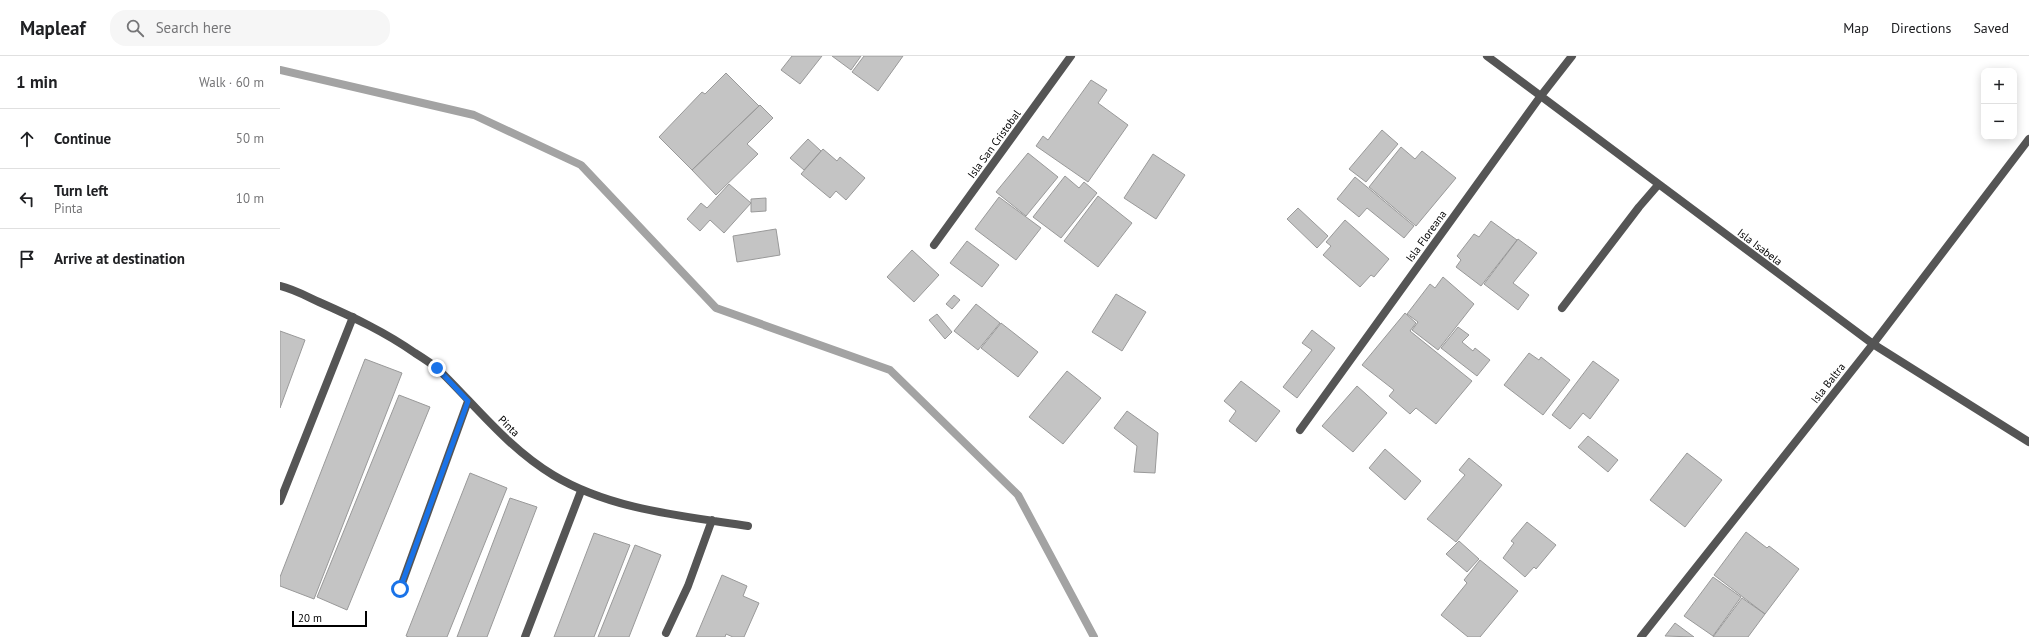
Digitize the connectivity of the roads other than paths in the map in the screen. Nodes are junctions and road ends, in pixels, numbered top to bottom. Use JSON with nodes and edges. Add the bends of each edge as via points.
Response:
{"nodes":[{"id":1,"x":1071,"y":56,"type":"edge"},
{"id":2,"x":1487,"y":56,"type":"edge"},
{"id":3,"x":1572,"y":56,"type":"edge"},
{"id":4,"x":1540,"y":97,"type":"junction"},
{"id":5,"x":2029,"y":140,"type":"edge"},
{"id":6,"x":1658,"y":185,"type":"junction"},
{"id":7,"x":934,"y":246,"type":"dead end"},
{"id":8,"x":280,"y":286,"type":"edge"},
{"id":9,"x":1562,"y":308,"type":"dead end"},
{"id":10,"x":353,"y":317,"type":"junction"},
{"id":11,"x":1873,"y":344,"type":"junction"},
{"id":12,"x":468,"y":401,"type":"junction"},
{"id":13,"x":1300,"y":430,"type":"dead end"},
{"id":14,"x":2029,"y":442,"type":"edge"},
{"id":15,"x":581,"y":491,"type":"junction"},
{"id":16,"x":280,"y":501,"type":"edge"},
{"id":17,"x":712,"y":520,"type":"junction"},
{"id":18,"x":748,"y":526,"type":"dead end"},
{"id":19,"x":400,"y":589,"type":"dead end"},
{"id":20,"x":666,"y":633,"type":"dead end"},
{"id":21,"x":525,"y":637,"type":"edge"},
{"id":22,"x":1641,"y":637,"type":"edge"}],
"edges":[{"from":1,"to":7,"type":"street","name":"Isla San Cristobal"},
{"from":2,"to":4,"type":"street","name":"Isla Isabela"},
{"from":3,"to":4,"type":"street","name":"Isla Floreana"},
{"from":4,"to":6,"type":"street","name":"Isla Isabela"},
{"from":4,"to":13,"type":"street","name":"Isla Floreana"},
{"from":5,"to":11,"type":"street","name":"Isla Baltra"},
{"from":6,"to":9,"type":"street"},
{"from":6,"to":11,"type":"street","name":"Isla Isabela"},
{"from":8,"to":10,"type":"street","name":"Pinta"},
{"from":10,"to":12,"type":"street","name":"Pinta","via":[[397,341],[437,368]]},
{"from":10,"to":16,"type":"street"},
{"from":11,"to":14,"type":"street","name":"Isla Isabela"},
{"from":11,"to":22,"type":"street","name":"Isla Baltra"},
{"from":12,"to":15,"type":"street","name":"Pinta","via":[[519,450],[552,475]]},
{"from":12,"to":19,"type":"street"},
{"from":15,"to":17,"type":"street","name":"Pinta","via":[[630,505]]},
{"from":15,"to":21,"type":"street"},
{"from":17,"to":18,"type":"street","name":"Pinta"},
{"from":17,"to":20,"type":"street","via":[[688,586]]}]}
